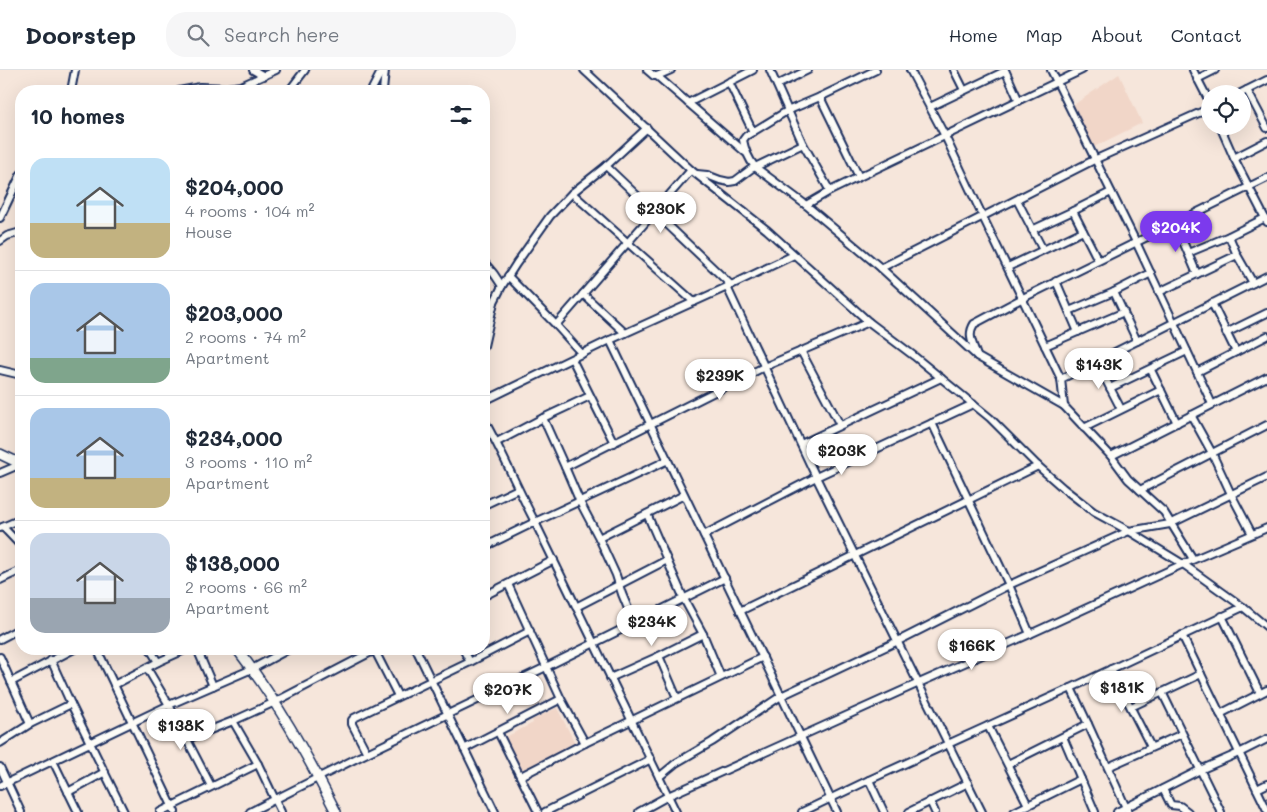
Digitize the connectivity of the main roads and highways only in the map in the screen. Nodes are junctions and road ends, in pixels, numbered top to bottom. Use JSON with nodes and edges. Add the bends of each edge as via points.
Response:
{"nodes":[{"id":1,"x":0,"y":454,"type":"edge"},
{"id":2,"x":15,"y":461,"type":"edge"},
{"id":3,"x":242,"y":655,"type":"edge"},
{"id":4,"x":336,"y":812,"type":"edge"}],
"edges":[{"from":1,"to":2,"type":"highway"},
{"from":3,"to":4,"type":"highway","via":[[275,702]]}]}
